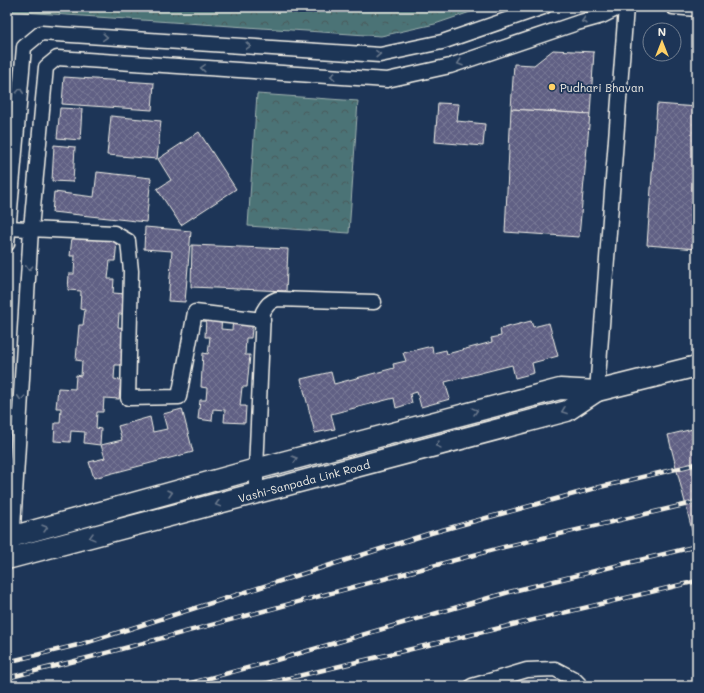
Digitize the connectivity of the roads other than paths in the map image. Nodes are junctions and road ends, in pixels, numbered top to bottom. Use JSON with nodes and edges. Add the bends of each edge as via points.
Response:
{"nodes":[{"id":1,"x":544,"y":7,"type":"edge"},
{"id":2,"x":620,"y":7,"type":"edge"},
{"id":3,"x":626,"y":7,"type":"edge"},
{"id":4,"x":673,"y":7,"type":"edge"},
{"id":5,"x":697,"y":9,"type":"edge"},
{"id":6,"x":8,"y":228,"type":"junction"},
{"id":7,"x":31,"y":229,"type":"junction"},
{"id":8,"x":7,"y":244,"type":"edge"},
{"id":9,"x":374,"y":302,"type":"dead end"},
{"id":10,"x":263,"y":320,"type":"junction"},
{"id":11,"x":697,"y":366,"type":"edge"},
{"id":12,"x":597,"y":391,"type":"junction"},
{"id":13,"x":256,"y":469,"type":"junction"},
{"id":14,"x":256,"y":494,"type":"junction"},
{"id":15,"x":10,"y":538,"type":"edge"},
{"id":16,"x":9,"y":559,"type":"edge"},
{"id":17,"x":472,"y":686,"type":"edge"},
{"id":18,"x":581,"y":686,"type":"edge"}],
"edges":[{"from":6,"to":1,"type":"street","one_way":true,"via":[[24,47],[41,33],[380,55],[442,42]]},
{"from":2,"to":7,"type":"street","one_way":true,"via":[[602,16],[450,66],[387,80],[57,58],[46,67]]},
{"from":3,"to":12,"type":"street"},
{"from":4,"to":5,"type":"street"},
{"from":6,"to":7,"type":"street"},
{"from":6,"to":8,"type":"street"},
{"from":7,"to":10,"type":"street","via":[[114,233],[128,241],[131,271],[128,398],[179,397],[195,312]]},
{"from":7,"to":15,"type":"street","one_way":true},
{"from":9,"to":10,"type":"street","via":[[277,299],[267,305],[263,312]]},
{"from":10,"to":13,"type":"street"},
{"from":11,"to":12,"type":"main road","name":"Vashi-Sanpada Link Road"},
{"from":13,"to":12,"type":"main road","name":"Vashi-Sanpada Link Road","one_way":true,"via":[[560,389]]},
{"from":12,"to":14,"type":"main road","name":"Vashi-Sanpada Link Road","one_way":true,"via":[[567,411]]},
{"from":13,"to":14,"type":"street"},
{"from":15,"to":13,"type":"main road","name":"Vashi-Sanpada Link Road","one_way":true},
{"from":14,"to":16,"type":"main road","name":"Vashi-Sanpada Link Road","one_way":true},
{"from":15,"to":16,"type":"street"},
{"from":17,"to":18,"type":"street","via":[[527,670],[555,669],[574,679]]}]}
